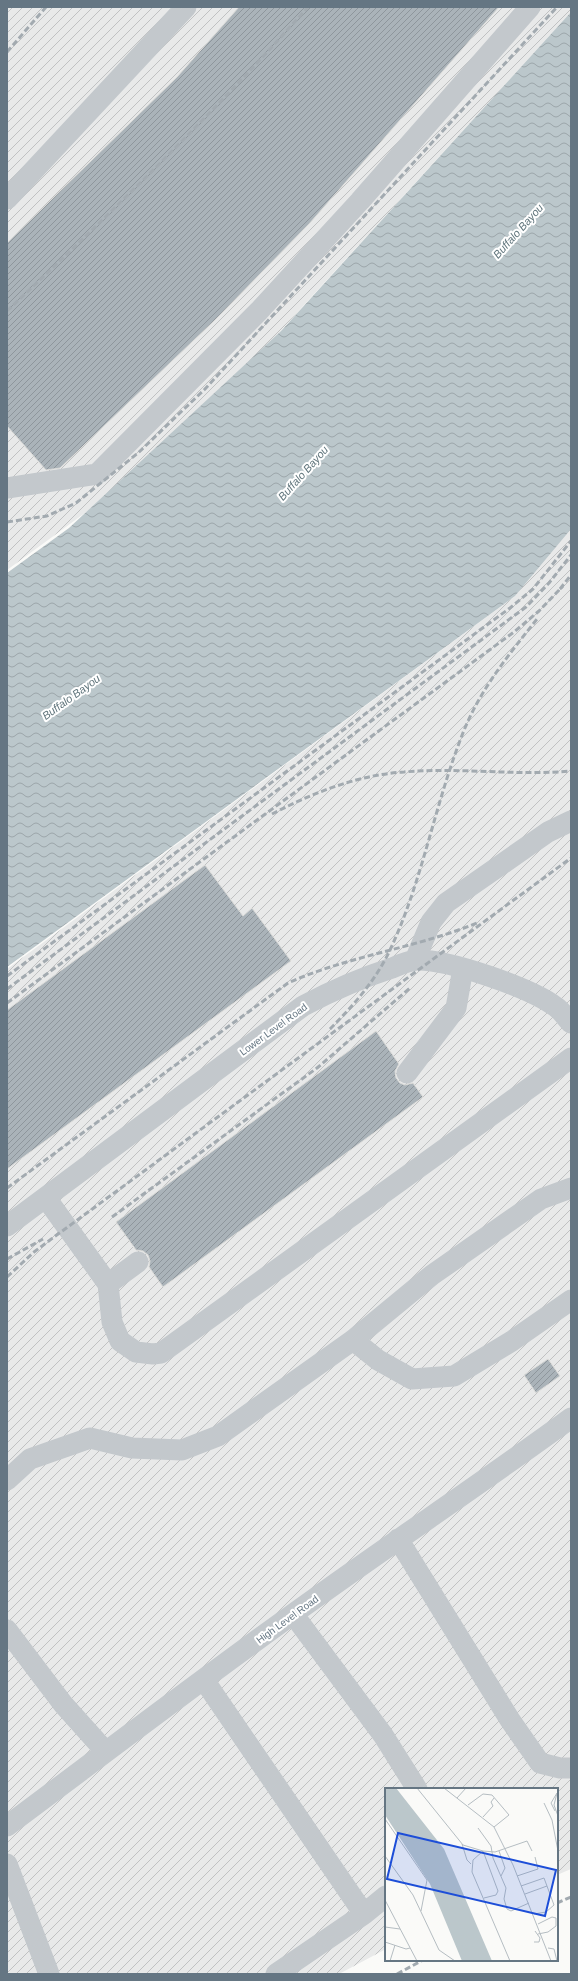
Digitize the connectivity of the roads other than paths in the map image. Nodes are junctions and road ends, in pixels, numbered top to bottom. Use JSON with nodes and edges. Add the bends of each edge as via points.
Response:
{"nodes":[{"id":1,"x":186,"y":7,"type":"edge"},
{"id":2,"x":530,"y":7,"type":"edge"},
{"id":3,"x":7,"y":199,"type":"edge"},
{"id":4,"x":7,"y":488,"type":"edge"},
{"id":5,"x":571,"y":821,"type":"edge"},
{"id":6,"x":415,"y":960,"type":"junction"},
{"id":7,"x":463,"y":968,"type":"junction"},
{"id":8,"x":571,"y":1023,"type":"edge"},
{"id":9,"x":571,"y":1058,"type":"edge"},
{"id":10,"x":407,"y":1073,"type":"dead end"},
{"id":11,"x":571,"y":1188,"type":"edge"},
{"id":12,"x":46,"y":1198,"type":"junction"},
{"id":13,"x":7,"y":1226,"type":"edge"},
{"id":14,"x":138,"y":1262,"type":"dead end"},
{"id":15,"x":108,"y":1284,"type":"junction"},
{"id":16,"x":571,"y":1300,"type":"edge"},
{"id":17,"x":353,"y":1340,"type":"junction"},
{"id":18,"x":571,"y":1418,"type":"edge"},
{"id":19,"x":7,"y":1480,"type":"edge"},
{"id":20,"x":398,"y":1539,"type":"junction"},
{"id":21,"x":293,"y":1614,"type":"junction"},
{"id":22,"x":7,"y":1630,"type":"edge"},
{"id":23,"x":204,"y":1680,"type":"junction"},
{"id":24,"x":106,"y":1752,"type":"junction"},
{"id":25,"x":571,"y":1768,"type":"edge"},
{"id":26,"x":416,"y":1788,"type":"edge"},
{"id":27,"x":7,"y":1826,"type":"edge"},
{"id":28,"x":7,"y":1864,"type":"edge"},
{"id":29,"x":385,"y":1897,"type":"edge"},
{"id":30,"x":364,"y":1914,"type":"junction"},
{"id":31,"x":49,"y":1974,"type":"edge"},
{"id":32,"x":276,"y":1974,"type":"edge"}],
"edges":[{"from":1,"to":3,"type":"lane"},
{"from":2,"to":4,"type":"lane","via":[[360,201],[259,311],[97,474]]},
{"from":5,"to":6,"type":"lane","via":[[548,832],[446,903],[431,922]]},
{"from":6,"to":7,"type":"lane","name":"Lower Level Road"},
{"from":6,"to":12,"type":"lane","name":"Lower Level Road","via":[[377,973],[303,1006]]},
{"from":7,"to":8,"type":"lane","name":"Lower Level Road","via":[[538,996],[557,1008]]},
{"from":7,"to":10,"type":"lane","via":[[456,1008]]},
{"from":9,"to":15,"type":"lane","via":[[161,1352],[136,1352],[120,1341],[112,1322]]},
{"from":11,"to":17,"type":"lane","via":[[540,1200],[439,1271]]},
{"from":12,"to":13,"type":"lane","name":"Lower Level Road"},
{"from":12,"to":15,"type":"lane"},
{"from":14,"to":15,"type":"lane"},
{"from":16,"to":17,"type":"lane","via":[[512,1341],[454,1376],[412,1378],[378,1360]]},
{"from":17,"to":19,"type":"lane","via":[[218,1436],[182,1450],[132,1448],[90,1438],[30,1459]]},
{"from":18,"to":20,"type":"lane","name":"High Level Road"},
{"from":20,"to":21,"type":"lane","name":"High Level Road"},
{"from":20,"to":25,"type":"lane","via":[[510,1720],[540,1763]]},
{"from":21,"to":23,"type":"lane","name":"High Level Road"},
{"from":21,"to":26,"type":"lane","via":[[383,1736]]},
{"from":22,"to":24,"type":"lane","via":[[63,1704]]},
{"from":23,"to":24,"type":"lane","name":"High Level Road"},
{"from":23,"to":30,"type":"lane"},
{"from":24,"to":27,"type":"lane","name":"High Level Road"},
{"from":28,"to":31,"type":"lane"},
{"from":29,"to":30,"type":"lane"},
{"from":30,"to":32,"type":"lane"}]}
